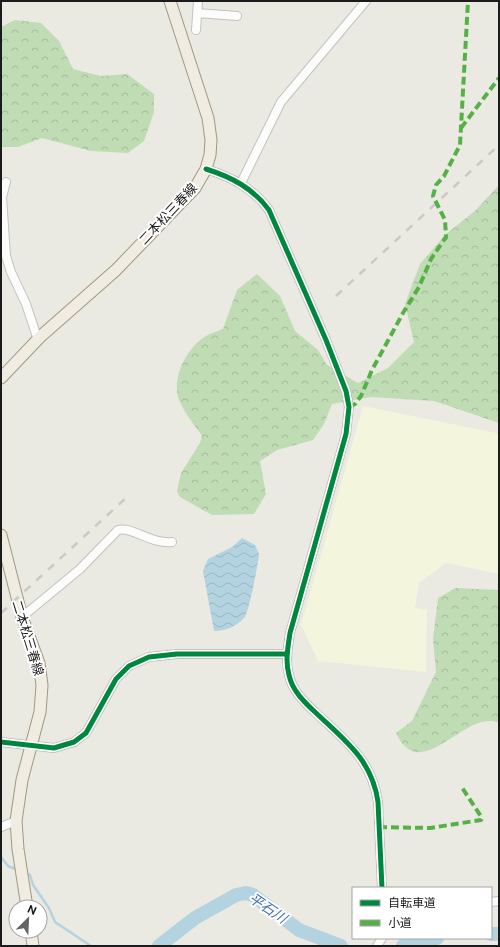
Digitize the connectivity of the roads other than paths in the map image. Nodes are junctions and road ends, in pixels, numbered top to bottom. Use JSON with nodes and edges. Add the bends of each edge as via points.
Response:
{"nodes":[{"id":1,"x":170,"y":1,"type":"edge"},
{"id":2,"x":198,"y":1,"type":"edge"},
{"id":3,"x":366,"y":1,"type":"edge"},
{"id":4,"x":197,"y":13,"type":"junction"},
{"id":5,"x":237,"y":16,"type":"dead end"},
{"id":6,"x":196,"y":30,"type":"dead end"},
{"id":7,"x":206,"y":169,"type":"junction"},
{"id":8,"x":6,"y":182,"type":"dead end"},
{"id":9,"x":241,"y":183,"type":"junction"},
{"id":10,"x":38,"y":340,"type":"junction"},
{"id":11,"x":1,"y":378,"type":"edge"},
{"id":12,"x":1,"y":535,"type":"edge"},
{"id":13,"x":172,"y":542,"type":"dead end"},
{"id":14,"x":22,"y":617,"type":"junction"},
{"id":15,"x":287,"y":654,"type":"junction"},
{"id":16,"x":1,"y":742,"type":"edge"},
{"id":17,"x":30,"y":746,"type":"junction"},
{"id":18,"x":16,"y":821,"type":"junction"},
{"id":19,"x":1,"y":827,"type":"edge"},
{"id":20,"x":382,"y":887,"type":"edge"},
{"id":21,"x":26,"y":899,"type":"edge"}],
"edges":[{"from":1,"to":7,"type":"main road","name":"二本松三春線","via":[[208,118],[211,140]]},
{"from":2,"to":4,"type":"street"},
{"from":3,"to":9,"type":"street","via":[[281,102]]},
{"from":4,"to":5,"type":"street"},
{"from":4,"to":6,"type":"street"},
{"from":7,"to":9,"type":"street"},
{"from":7,"to":10,"type":"main road","name":"二本松三春線","via":[[195,188],[116,270]]},
{"from":8,"to":10,"type":"street","via":[[2,197],[6,256]]},
{"from":9,"to":15,"type":"street","via":[[262,201],[275,221],[337,366],[349,407],[346,434],[290,633]]},
{"from":10,"to":11,"type":"main road","name":"二本松三春線"},
{"from":12,"to":14,"type":"main road","name":"二本松三春線"},
{"from":13,"to":14,"type":"street","via":[[160,542],[126,530],[118,530],[80,569]]},
{"from":14,"to":17,"type":"main road","name":"二本松三春線","via":[[39,663],[42,685],[40,712]]},
{"from":15,"to":17,"type":"street","via":[[178,654],[149,657],[129,666],[116,679],[86,733],[74,742],[54,748]]},
{"from":15,"to":20,"type":"street","via":[[289,677],[297,692],[356,751],[370,774],[378,802]]},
{"from":16,"to":17,"type":"street"},
{"from":17,"to":18,"type":"main road","name":"二本松三春線"},
{"from":18,"to":19,"type":"street"},
{"from":18,"to":21,"type":"main road","name":"二本松三春線"}]}
